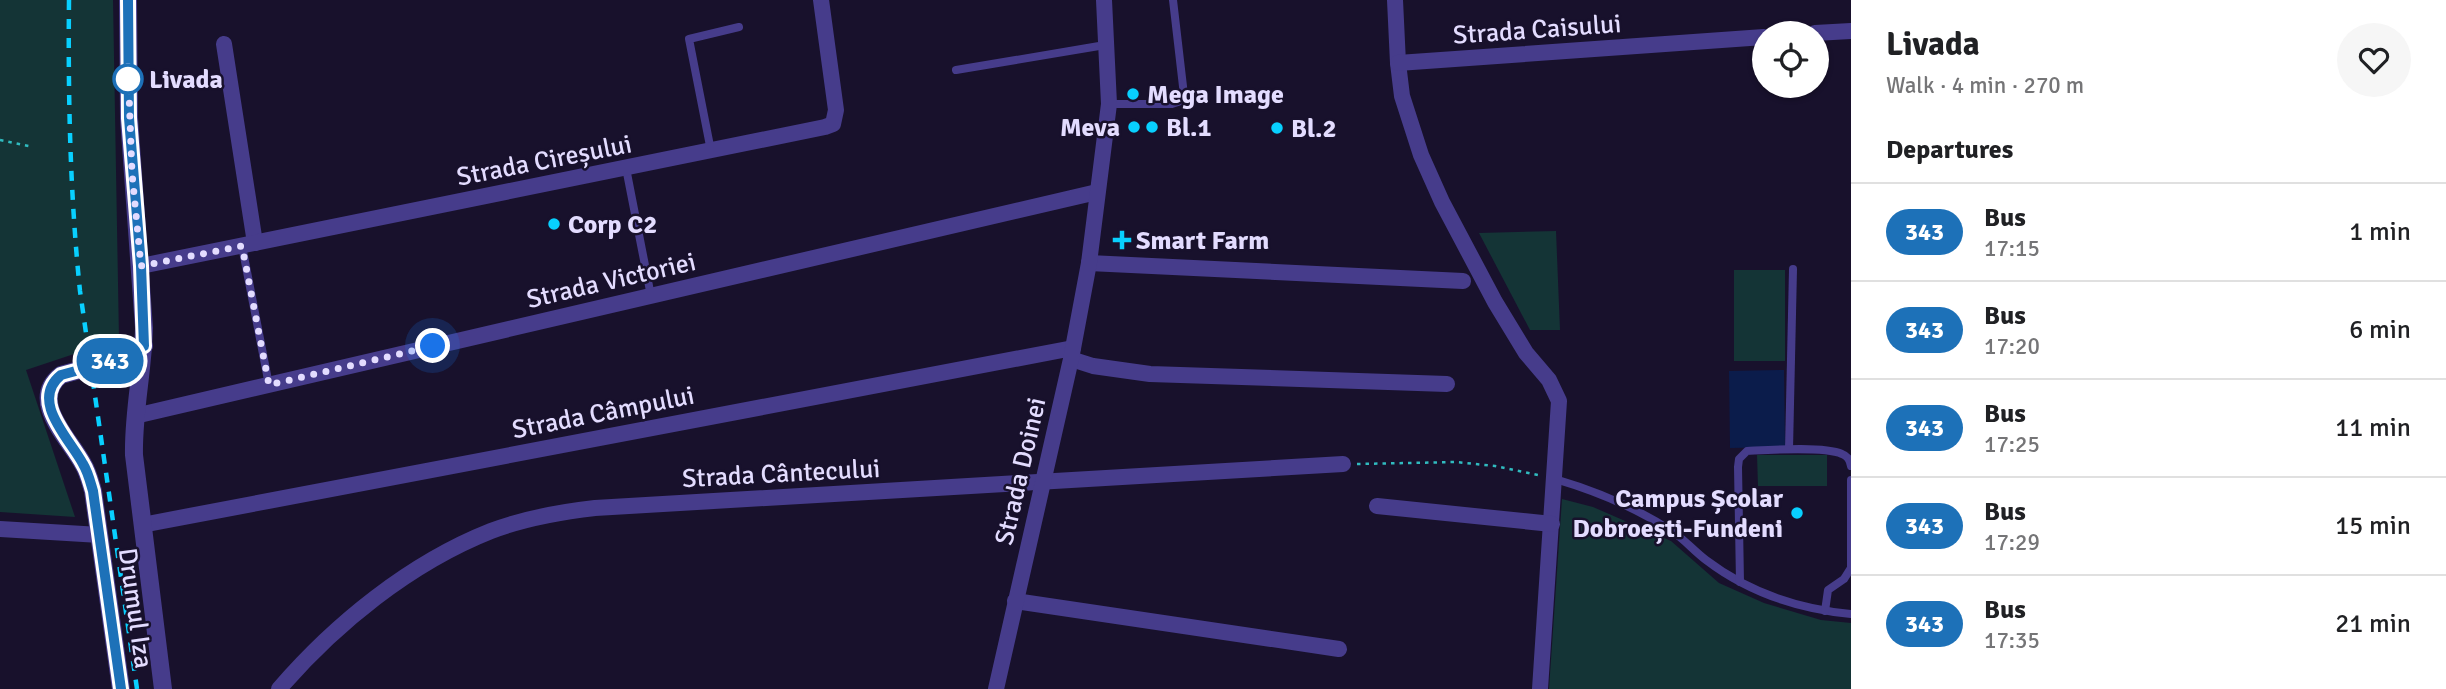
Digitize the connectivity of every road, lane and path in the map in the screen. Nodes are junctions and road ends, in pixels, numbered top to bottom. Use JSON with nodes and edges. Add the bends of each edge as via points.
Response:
{"nodes":[{"id":1,"x":128,"y":0,"type":"edge"},
{"id":2,"x":821,"y":0,"type":"edge"},
{"id":3,"x":1104,"y":0,"type":"edge"},
{"id":4,"x":1173,"y":0,"type":"edge"},
{"id":5,"x":1395,"y":0,"type":"edge"},
{"id":6,"x":739,"y":27,"type":"dead end"},
{"id":7,"x":1851,"y":31,"type":"edge"},
{"id":8,"x":1829,"y":32,"type":"edge"},
{"id":9,"x":1752,"y":38,"type":"edge"},
{"id":10,"x":224,"y":44,"type":"dead end"},
{"id":11,"x":1105,"y":45,"type":"junction"},
{"id":12,"x":1398,"y":63,"type":"junction"},
{"id":13,"x":956,"y":70,"type":"dead end"},
{"id":14,"x":1109,"y":104,"type":"junction"},
{"id":15,"x":0,"y":140,"type":"edge"},
{"id":16,"x":33,"y":147,"type":"dead end"},
{"id":17,"x":711,"y":151,"type":"junction"},
{"id":18,"x":626,"y":168,"type":"junction"},
{"id":19,"x":1097,"y":192,"type":"junction"},
{"id":20,"x":249,"y":245,"type":"junction"},
{"id":21,"x":1089,"y":262,"type":"junction"},
{"id":22,"x":141,"y":266,"type":"junction"},
{"id":23,"x":1793,"y":270,"type":"dead end"},
{"id":24,"x":1464,"y":281,"type":"dead end"},
{"id":25,"x":651,"y":296,"type":"junction"},
{"id":26,"x":144,"y":346,"type":"junction"},
{"id":27,"x":1072,"y":353,"type":"junction"},
{"id":28,"x":1447,"y":384,"type":"dead end"},
{"id":29,"x":269,"y":385,"type":"junction"},
{"id":30,"x":135,"y":416,"type":"junction"},
{"id":31,"x":1789,"y":449,"type":"junction"},
{"id":32,"x":1343,"y":464,"type":"joint"},
{"id":33,"x":1851,"y":466,"type":"edge"},
{"id":34,"x":1555,"y":479,"type":"junction"},
{"id":35,"x":1851,"y":480,"type":"edge"},
{"id":36,"x":1043,"y":482,"type":"junction"},
{"id":37,"x":1377,"y":506,"type":"dead end"},
{"id":38,"x":1552,"y":524,"type":"junction"},
{"id":39,"x":142,"y":525,"type":"junction"},
{"id":40,"x":0,"y":529,"type":"edge"},
{"id":41,"x":100,"y":535,"type":"junction"},
{"id":42,"x":1740,"y":582,"type":"junction"},
{"id":43,"x":1015,"y":601,"type":"junction"},
{"id":44,"x":1825,"y":611,"type":"junction"},
{"id":45,"x":1851,"y":614,"type":"edge"},
{"id":46,"x":1339,"y":649,"type":"dead end"},
{"id":47,"x":121,"y":689,"type":"edge"},
{"id":48,"x":163,"y":689,"type":"edge"},
{"id":49,"x":279,"y":689,"type":"edge"},
{"id":50,"x":996,"y":689,"type":"edge"},
{"id":51,"x":1540,"y":689,"type":"edge"}],
"edges":[{"from":1,"to":22,"type":"street","via":[[129,118]]},
{"from":2,"to":17,"type":"street","name":"Strada Cireșului","via":[[836,110],[833,124]]},
{"from":3,"to":11,"type":"street","name":"Strada Doinei"},
{"from":4,"to":14,"type":"lane","via":[[1181,101]]},
{"from":5,"to":12,"type":"street"},
{"from":6,"to":17,"type":"lane","via":[[689,39]]},
{"from":7,"to":8,"type":"street"},
{"from":9,"to":12,"type":"street","name":"Strada Caisului"},
{"from":10,"to":20,"type":"street"},
{"from":11,"to":13,"type":"lane"},
{"from":11,"to":14,"type":"street","name":"Strada Doinei"},
{"from":12,"to":34,"type":"street","via":[[1410,124],[1442,202],[1507,324],[1556,391]]},
{"from":14,"to":19,"type":"street","name":"Strada Doinei"},
{"from":15,"to":16,"type":"path"},
{"from":17,"to":18,"type":"street","name":"Strada Cireșului"},
{"from":18,"to":20,"type":"street","name":"Strada Cireșului"},
{"from":18,"to":25,"type":"lane"},
{"from":19,"to":21,"type":"street","name":"Strada Doinei"},
{"from":19,"to":25,"type":"street","name":"Strada Victoriei"},
{"from":20,"to":22,"type":"street","name":"Strada Cireșului"},
{"from":20,"to":29,"type":"lane"},
{"from":21,"to":24,"type":"street"},
{"from":21,"to":27,"type":"street","name":"Strada Doinei"},
{"from":22,"to":26,"type":"street"},
{"from":23,"to":31,"type":"lane"},
{"from":25,"to":29,"type":"street","name":"Strada Victoriei"},
{"from":26,"to":30,"type":"street"},
{"from":26,"to":41,"type":"street","name":"Drumul Iza","via":[[116,360],[61,375],[49,390],[51,413],[89,478]]},
{"from":27,"to":28,"type":"street","via":[[1093,366],[1161,374]]},
{"from":27,"to":36,"type":"street","name":"Strada Doinei"},
{"from":27,"to":39,"type":"street","name":"Strada Câmpului"},
{"from":29,"to":30,"type":"street","name":"Strada Victoriei"},
{"from":30,"to":39,"type":"street"},
{"from":31,"to":33,"type":"lane","via":[[1841,453]]},
{"from":31,"to":42,"type":"lane","via":[[1747,451],[1740,459]]},
{"from":32,"to":34,"type":"path","via":[[1456,462]]},
{"from":32,"to":36,"type":"street","name":"Strada Cântecului"},
{"from":34,"to":38,"type":"street"},
{"from":34,"to":42,"type":"lane","via":[[1643,514]]},
{"from":35,"to":44,"type":"lane","via":[[1851,568],[1828,590]]},
{"from":36,"to":43,"type":"street","name":"Strada Doinei"},
{"from":36,"to":49,"type":"street","name":"Strada Cântecului","via":[[595,508],[516,523],[465,544],[390,588],[306,657]]},
{"from":37,"to":38,"type":"street"},
{"from":38,"to":51,"type":"street"},
{"from":39,"to":48,"type":"street"},
{"from":40,"to":41,"type":"street","name":"Drumul Iza"},
{"from":41,"to":47,"type":"street","name":"Drumul Iza"},
{"from":42,"to":44,"type":"lane"},
{"from":43,"to":46,"type":"street"},
{"from":43,"to":50,"type":"street","name":"Strada Doinei"},
{"from":44,"to":45,"type":"lane"}]}
